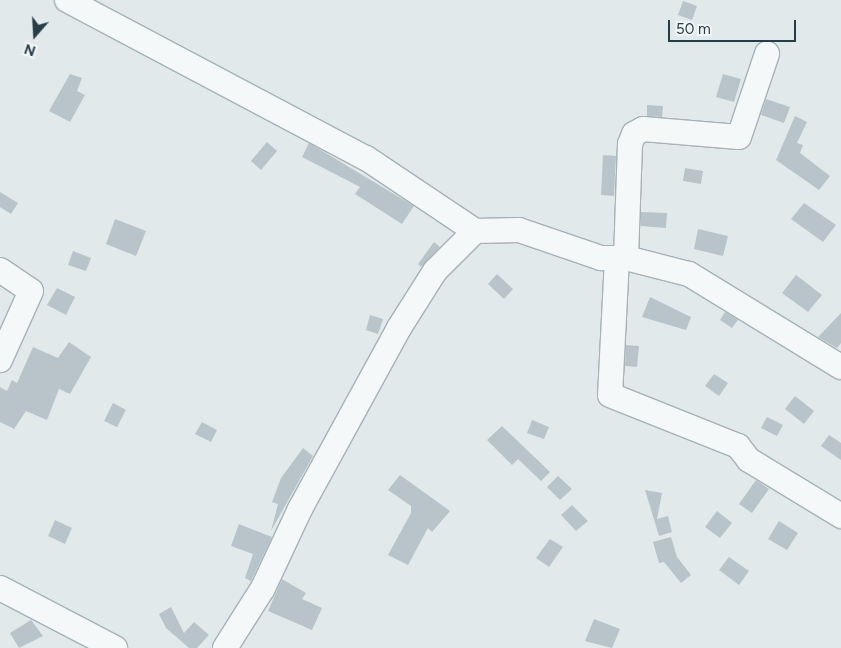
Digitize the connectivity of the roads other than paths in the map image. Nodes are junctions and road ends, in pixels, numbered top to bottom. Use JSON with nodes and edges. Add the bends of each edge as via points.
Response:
{"nodes":[{"id":1,"x":67,"y":0,"type":"edge"},
{"id":2,"x":767,"y":54,"type":"dead end"},
{"id":3,"x":475,"y":231,"type":"junction"},
{"id":4,"x":621,"y":258,"type":"junction"},
{"id":5,"x":0,"y":270,"type":"edge"},
{"id":6,"x":0,"y":360,"type":"edge"},
{"id":7,"x":841,"y":367,"type":"edge"},
{"id":8,"x":841,"y":516,"type":"edge"},
{"id":9,"x":0,"y":588,"type":"edge"},
{"id":10,"x":109,"y":647,"type":"edge"},
{"id":11,"x":225,"y":648,"type":"edge"}],
"edges":[{"from":1,"to":3,"type":"street","via":[[366,158]]},
{"from":2,"to":4,"type":"street","via":[[739,137],[644,129],[634,134],[630,144]]},
{"from":3,"to":4,"type":"street","via":[[519,230],[601,258]]},
{"from":3,"to":11,"type":"street","via":[[435,271],[399,328],[300,509],[263,588]]},
{"from":4,"to":7,"type":"street","via":[[689,274]]},
{"from":4,"to":8,"type":"street","via":[[610,395],[738,446],[750,460]]},
{"from":5,"to":6,"type":"street","via":[[31,291]]},
{"from":9,"to":10,"type":"street"}]}
